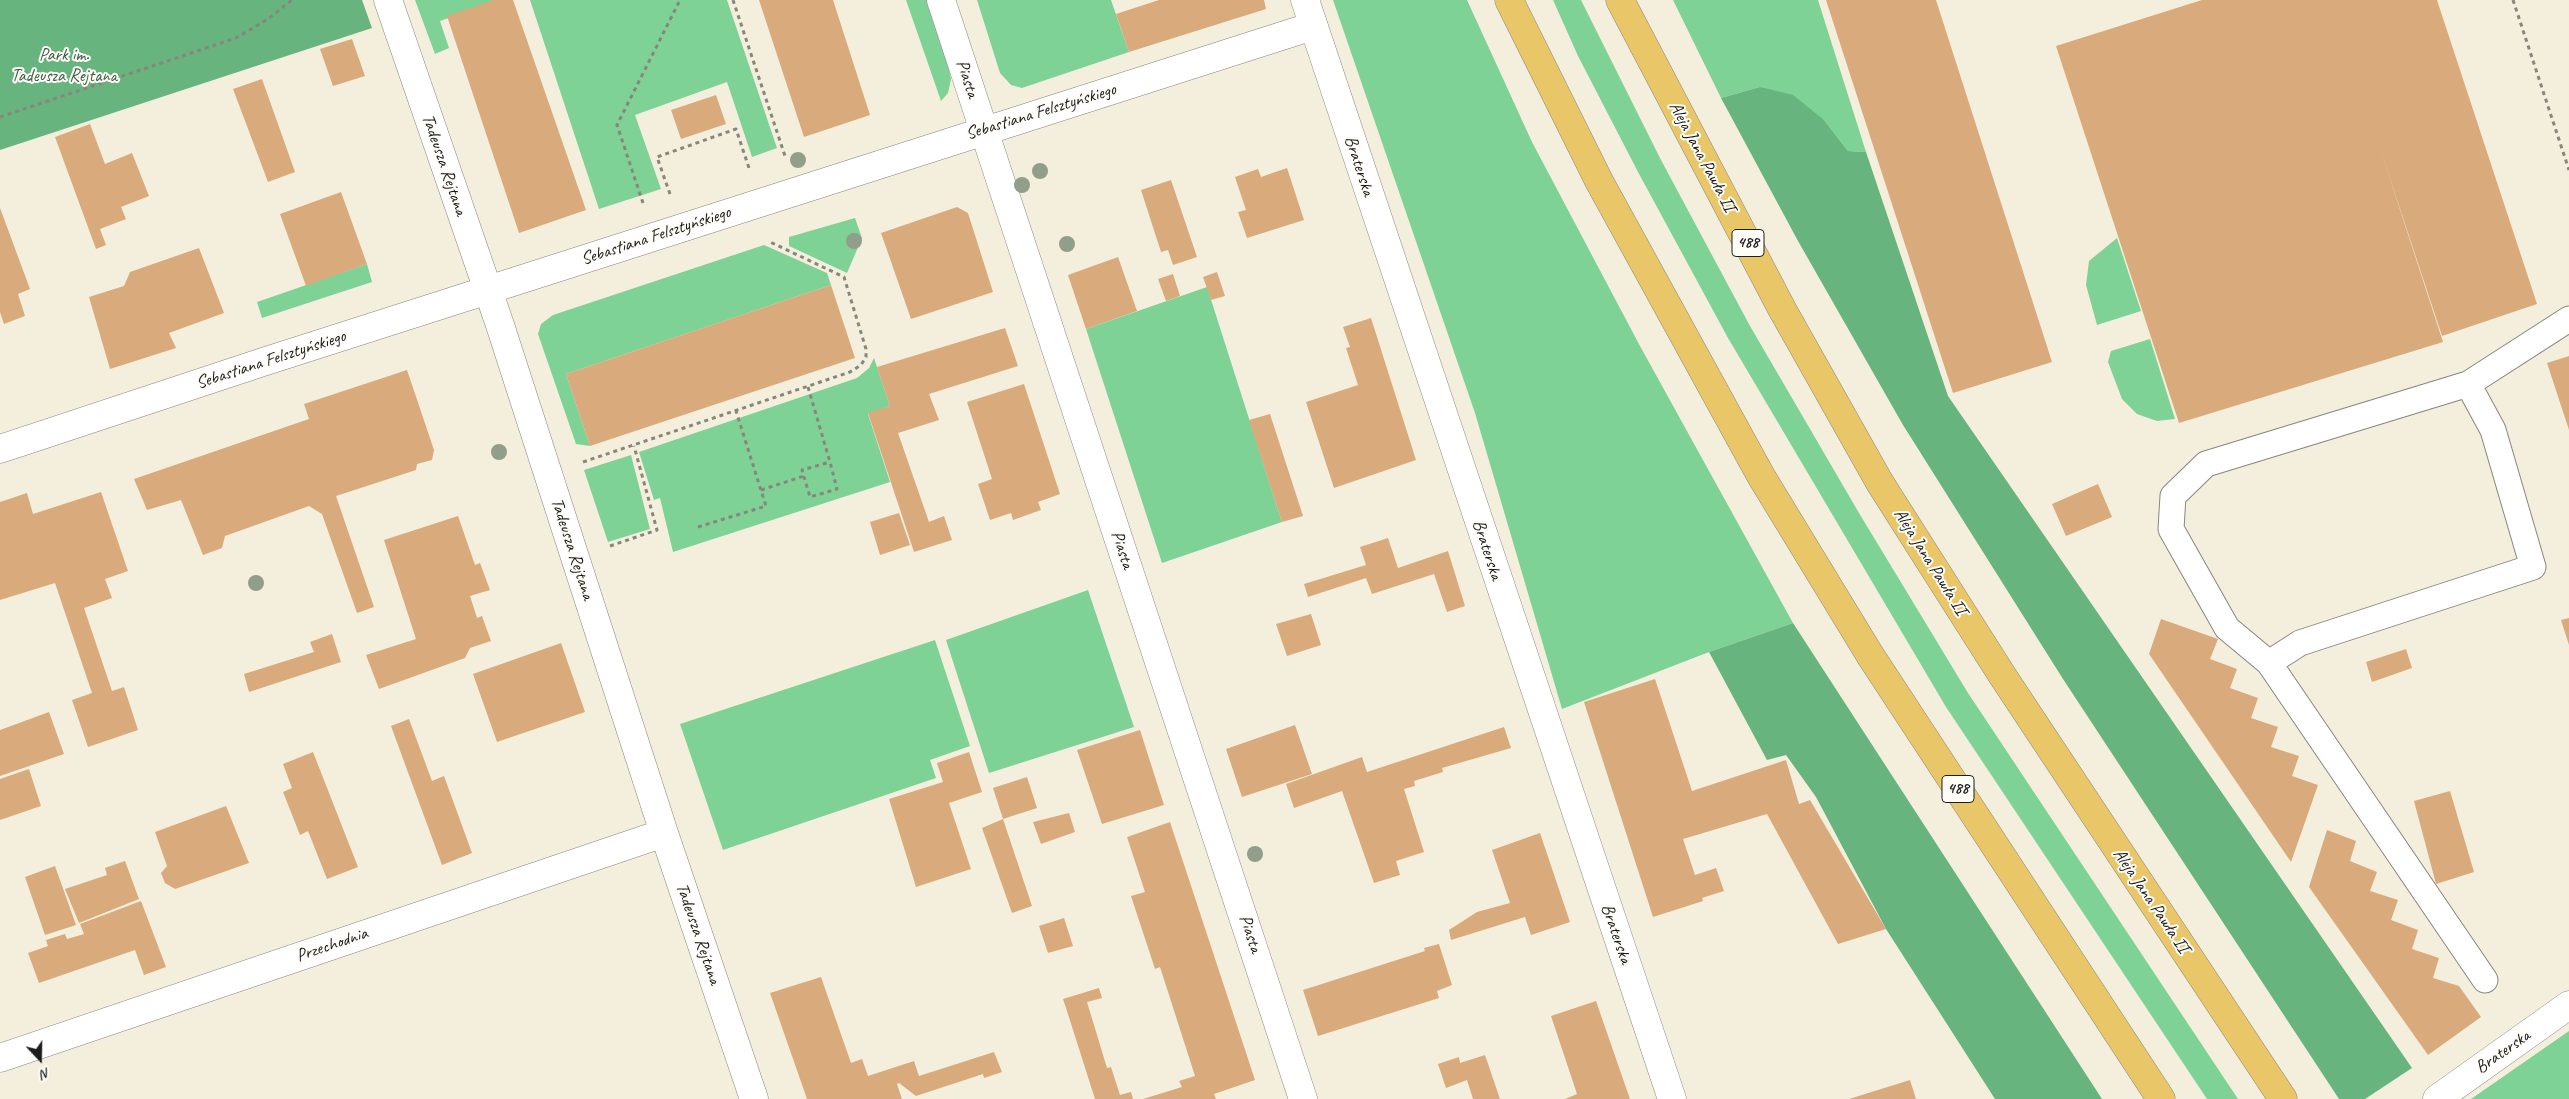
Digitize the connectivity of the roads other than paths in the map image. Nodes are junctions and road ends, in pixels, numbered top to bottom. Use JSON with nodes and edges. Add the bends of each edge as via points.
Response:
{"nodes":[{"id":1,"x":388,"y":0,"type":"edge"},
{"id":2,"x":941,"y":0,"type":"edge"},
{"id":3,"x":1305,"y":0,"type":"edge"},
{"id":4,"x":1509,"y":0,"type":"edge"},
{"id":5,"x":1620,"y":0,"type":"edge"},
{"id":6,"x":1313,"y":26,"type":"junction"},
{"id":7,"x":983,"y":130,"type":"junction"},
{"id":8,"x":487,"y":290,"type":"junction"},
{"id":9,"x":2569,"y":319,"type":"edge"},
{"id":10,"x":2468,"y":384,"type":"junction"},
{"id":11,"x":0,"y":449,"type":"edge"},
{"id":12,"x":2270,"y":663,"type":"junction"},
{"id":13,"x":664,"y":833,"type":"junction"},
{"id":14,"x":2485,"y":980,"type":"dead end"},
{"id":15,"x":2569,"y":1005,"type":"edge"},
{"id":16,"x":0,"y":1058,"type":"edge"},
{"id":17,"x":2279,"y":1094,"type":"edge"},
{"id":18,"x":754,"y":1099,"type":"edge"},
{"id":19,"x":1303,"y":1099,"type":"edge"},
{"id":20,"x":1672,"y":1099,"type":"edge"},
{"id":21,"x":2161,"y":1099,"type":"edge"},
{"id":22,"x":2437,"y":1099,"type":"edge"}],
"edges":[{"from":1,"to":8,"type":"street","name":"Tadeusza Rejtana"},
{"from":2,"to":7,"type":"street","name":"Piasta"},
{"from":3,"to":6,"type":"street","name":"Braterska"},
{"from":4,"to":21,"type":"main road","number":"488","via":[[1599,181],[1761,476],[1870,655]]},
{"from":5,"to":17,"type":"main road","name":"Aleja Jana Pawła II","number":"488","via":[[1782,309],[1880,483],[2002,675]]},
{"from":6,"to":7,"type":"street","name":"Sebastiana Felsztyńskiego"},
{"from":6,"to":20,"type":"street","name":"Braterska"},
{"from":7,"to":8,"type":"street","name":"Sebastiana Felsztyńskiego"},
{"from":7,"to":19,"type":"street","name":"Piasta"},
{"from":8,"to":11,"type":"street","name":"Sebastiana Felsztyńskiego"},
{"from":8,"to":13,"type":"street","name":"Tadeusza Rejtana"},
{"from":9,"to":10,"type":"lane"},
{"from":10,"to":12,"type":"lane","via":[[2493,430],[2533,567],[2300,643]]},
{"from":10,"to":12,"type":"lane","via":[[2206,464],[2173,496],[2171,528],[2227,628]]},
{"from":12,"to":14,"type":"lane"},
{"from":13,"to":16,"type":"street","name":"Przechodnia"},
{"from":13,"to":18,"type":"street","name":"Tadeusza Rejtana"},
{"from":15,"to":22,"type":"street","name":"Braterska"}]}
